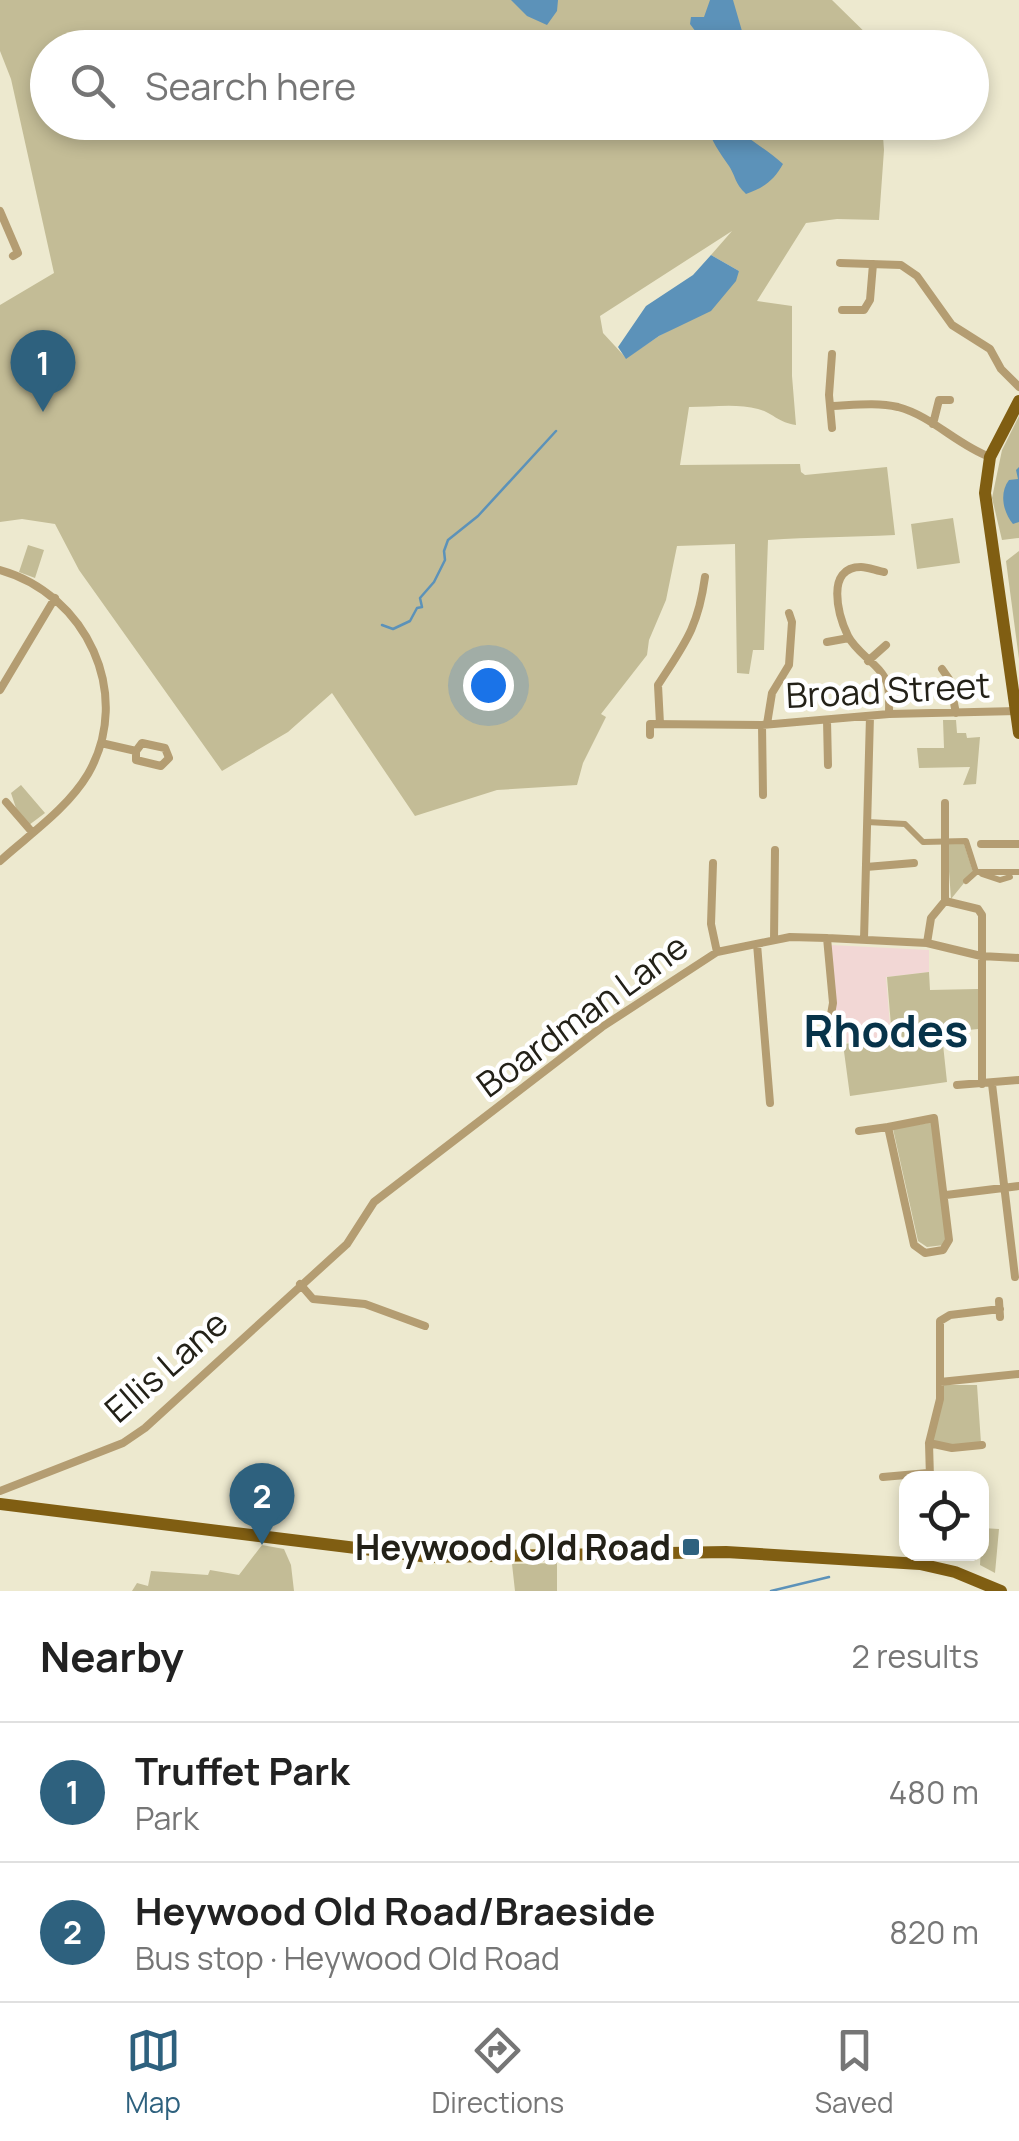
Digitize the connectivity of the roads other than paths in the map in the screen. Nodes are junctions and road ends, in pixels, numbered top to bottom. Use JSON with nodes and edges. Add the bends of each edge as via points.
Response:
{"nodes":[{"id":1,"x":0,"y":211,"type":"edge"},
{"id":2,"x":12,"y":256,"type":"dead end"},
{"id":3,"x":840,"y":262,"type":"dead end"},
{"id":4,"x":873,"y":264,"type":"junction"},
{"id":5,"x":842,"y":310,"type":"dead end"},
{"id":6,"x":832,"y":354,"type":"dead end"},
{"id":7,"x":1019,"y":387,"type":"edge"},
{"id":8,"x":950,"y":400,"type":"dead end"},
{"id":9,"x":1019,"y":401,"type":"edge"},
{"id":10,"x":833,"y":406,"type":"junction"},
{"id":11,"x":933,"y":424,"type":"junction"},
{"id":12,"x":832,"y":428,"type":"dead end"},
{"id":13,"x":990,"y":457,"type":"junction"},
{"id":14,"x":832,"y":564,"type":"dead end"},
{"id":15,"x":0,"y":570,"type":"edge"},
{"id":16,"x":884,"y":572,"type":"dead end"},
{"id":17,"x":842,"y":574,"type":"junction"},
{"id":18,"x":694,"y":581,"type":"dead end"},
{"id":19,"x":55,"y":598,"type":"junction"},
{"id":20,"x":788,"y":614,"type":"dead end"},
{"id":21,"x":848,"y":638,"type":"junction"},
{"id":22,"x":827,"y":642,"type":"dead end"},
{"id":23,"x":886,"y":645,"type":"dead end"},
{"id":24,"x":868,"y":660,"type":"junction"},
{"id":25,"x":942,"y":669,"type":"dead end"},
{"id":26,"x":0,"y":690,"type":"edge"},
{"id":27,"x":1017,"y":711,"type":"edge"},
{"id":28,"x":956,"y":713,"type":"junction"},
{"id":29,"x":889,"y":714,"type":"junction"},
{"id":30,"x":870,"y":716,"type":"junction"},
{"id":31,"x":827,"y":720,"type":"junction"},
{"id":32,"x":655,"y":724,"type":"junction"},
{"id":33,"x":765,"y":724,"type":"junction"},
{"id":34,"x":1019,"y":733,"type":"edge"},
{"id":35,"x":650,"y":735,"type":"dead end"},
{"id":36,"x":101,"y":743,"type":"junction"},
{"id":37,"x":136,"y":751,"type":"dead end"},
{"id":38,"x":828,"y":766,"type":"dead end"},
{"id":39,"x":763,"y":795,"type":"dead end"},
{"id":40,"x":6,"y":802,"type":"edge"},
{"id":41,"x":945,"y":803,"type":"dead end"},
{"id":42,"x":867,"y":822,"type":"junction"},
{"id":43,"x":32,"y":832,"type":"junction"},
{"id":44,"x":945,"y":841,"type":"junction"},
{"id":45,"x":981,"y":844,"type":"dead end"},
{"id":46,"x":1019,"y":844,"type":"edge"},
{"id":47,"x":775,"y":850,"type":"dead end"},
{"id":48,"x":0,"y":861,"type":"edge"},
{"id":49,"x":713,"y":863,"type":"dead end"},
{"id":50,"x":914,"y":863,"type":"dead end"},
{"id":51,"x":866,"y":867,"type":"junction"},
{"id":52,"x":976,"y":872,"type":"junction"},
{"id":53,"x":1019,"y":872,"type":"edge"},
{"id":54,"x":1010,"y":877,"type":"dead end"},
{"id":55,"x":966,"y":881,"type":"dead end"},
{"id":56,"x":945,"y":900,"type":"junction"},
{"id":57,"x":827,"y":938,"type":"junction"},
{"id":58,"x":864,"y":939,"type":"junction"},
{"id":59,"x":774,"y":940,"type":"junction"},
{"id":60,"x":928,"y":943,"type":"junction"},
{"id":61,"x":756,"y":944,"type":"junction"},
{"id":62,"x":717,"y":952,"type":"junction"},
{"id":63,"x":981,"y":956,"type":"junction"},
{"id":64,"x":1019,"y":958,"type":"edge"},
{"id":65,"x":830,"y":1020,"type":"dead end"},
{"id":66,"x":1019,"y":1080,"type":"edge"},
{"id":67,"x":987,"y":1084,"type":"junction"},
{"id":68,"x":957,"y":1085,"type":"dead end"},
{"id":69,"x":770,"y":1103,"type":"dead end"},
{"id":70,"x":888,"y":1127,"type":"junction"},
{"id":71,"x":859,"y":1132,"type":"dead end"},
{"id":72,"x":1019,"y":1186,"type":"edge"},
{"id":73,"x":1004,"y":1188,"type":"junction"},
{"id":74,"x":946,"y":1194,"type":"junction"},
{"id":75,"x":1015,"y":1277,"type":"dead end"},
{"id":76,"x":300,"y":1284,"type":"junction"},
{"id":77,"x":1000,"y":1309,"type":"dead end"},
{"id":78,"x":426,"y":1326,"type":"dead end"},
{"id":79,"x":1019,"y":1374,"type":"edge"},
{"id":80,"x":940,"y":1382,"type":"junction"},
{"id":81,"x":929,"y":1442,"type":"junction"},
{"id":82,"x":982,"y":1445,"type":"dead end"},
{"id":83,"x":929,"y":1471,"type":"edge"},
{"id":84,"x":883,"y":1477,"type":"dead end"},
{"id":85,"x":899,"y":1477,"type":"edge"},
{"id":86,"x":0,"y":1491,"type":"edge"},
{"id":87,"x":0,"y":1504,"type":"edge"},
{"id":88,"x":937,"y":1562,"type":"edge"},
{"id":89,"x":1001,"y":1591,"type":"edge"}],
"edges":[{"from":1,"to":2,"type":"street","via":[[18,253]]},
{"from":3,"to":4,"type":"street"},
{"from":4,"to":5,"type":"street","via":[[864,310]]},
{"from":4,"to":7,"type":"street","via":[[901,265],[917,276],[952,325],[990,349]]},
{"from":6,"to":10,"type":"street"},
{"from":8,"to":11,"type":"street","via":[[938,400]]},
{"from":9,"to":13,"type":"main road"},
{"from":10,"to":11,"type":"street","via":[[890,406]]},
{"from":10,"to":12,"type":"street"},
{"from":11,"to":13,"type":"street"},
{"from":13,"to":27,"type":"main road","via":[[986,503]]},
{"from":14,"to":17,"type":"street"},
{"from":15,"to":19,"type":"street"},
{"from":16,"to":17,"type":"street","via":[[861,567]]},
{"from":17,"to":21,"type":"street","via":[[837,585]]},
{"from":18,"to":32,"type":"street","via":[[705,580],[692,632],[658,684]]},
{"from":19,"to":26,"type":"street"},
{"from":19,"to":36,"type":"street","via":[[88,637],[102,670]]},
{"from":20,"to":33,"type":"street","via":[[790,665],[772,693]]},
{"from":21,"to":22,"type":"street"},
{"from":21,"to":24,"type":"street"},
{"from":23,"to":24,"type":"street"},
{"from":24,"to":29,"type":"street","via":[[887,682]]},
{"from":25,"to":28,"type":"street"},
{"from":27,"to":28,"type":"street","name":"Broad Street"},
{"from":27,"to":34,"type":"main road"},
{"from":28,"to":29,"type":"street","name":"Broad Street"},
{"from":29,"to":30,"type":"street","name":"Broad Street"},
{"from":30,"to":31,"type":"street","name":"Broad Street"},
{"from":30,"to":42,"type":"street"},
{"from":31,"to":33,"type":"street","name":"Broad Street"},
{"from":31,"to":38,"type":"street"},
{"from":32,"to":33,"type":"street","name":"Broad Street"},
{"from":32,"to":35,"type":"street"},
{"from":33,"to":39,"type":"street"},
{"from":36,"to":37,"type":"street"},
{"from":36,"to":43,"type":"street","via":[[80,786]]},
{"from":40,"to":43,"type":"street"},
{"from":41,"to":44,"type":"street"},
{"from":42,"to":44,"type":"street","via":[[905,824],[923,842]]},
{"from":42,"to":51,"type":"street"},
{"from":43,"to":48,"type":"street"},
{"from":44,"to":52,"type":"street","via":[[966,841]]},
{"from":44,"to":56,"type":"street"},
{"from":45,"to":46,"type":"street"},
{"from":47,"to":59,"type":"street"},
{"from":49,"to":62,"type":"street"},
{"from":50,"to":51,"type":"street"},
{"from":51,"to":58,"type":"street"},
{"from":52,"to":53,"type":"street"},
{"from":52,"to":54,"type":"street"},
{"from":52,"to":55,"type":"street"},
{"from":56,"to":60,"type":"street","via":[[931,918]]},
{"from":56,"to":63,"type":"street","via":[[982,915]]},
{"from":57,"to":58,"type":"street","name":"Boardman Lane"},
{"from":57,"to":59,"type":"street","name":"Boardman Lane"},
{"from":57,"to":65,"type":"street"},
{"from":58,"to":60,"type":"street","name":"Boardman Lane"},
{"from":59,"to":61,"type":"street","name":"Boardman Lane"},
{"from":60,"to":63,"type":"street","name":"Boardman Lane"},
{"from":61,"to":62,"type":"street","name":"Boardman Lane"},
{"from":61,"to":69,"type":"street"},
{"from":62,"to":76,"type":"street","name":"Boardman Lane","via":[[602,1027],[374,1202],[352,1239]]},
{"from":63,"to":64,"type":"street","name":"Boardman Lane"},
{"from":63,"to":67,"type":"street"},
{"from":66,"to":67,"type":"street"},
{"from":67,"to":68,"type":"street"},
{"from":67,"to":73,"type":"street"},
{"from":70,"to":71,"type":"street"},
{"from":70,"to":74,"type":"street","via":[[934,1118]]},
{"from":70,"to":74,"type":"street","via":[[914,1245],[925,1253],[943,1250],[949,1240]]},
{"from":72,"to":73,"type":"street"},
{"from":73,"to":74,"type":"street"},
{"from":73,"to":75,"type":"street"},
{"from":76,"to":78,"type":"street","via":[[312,1299],[365,1304]]},
{"from":76,"to":86,"type":"street","name":"Ellis Lane","via":[[123,1444]]},
{"from":77,"to":80,"type":"street","via":[[940,1322]]},
{"from":79,"to":80,"type":"street"},
{"from":80,"to":81,"type":"street"},
{"from":81,"to":82,"type":"street"},
{"from":81,"to":83,"type":"street"},
{"from":84,"to":85,"type":"street"},
{"from":87,"to":88,"type":"main road","via":[[429,1557],[726,1552]]},
{"from":88,"to":89,"type":"main road"}]}
